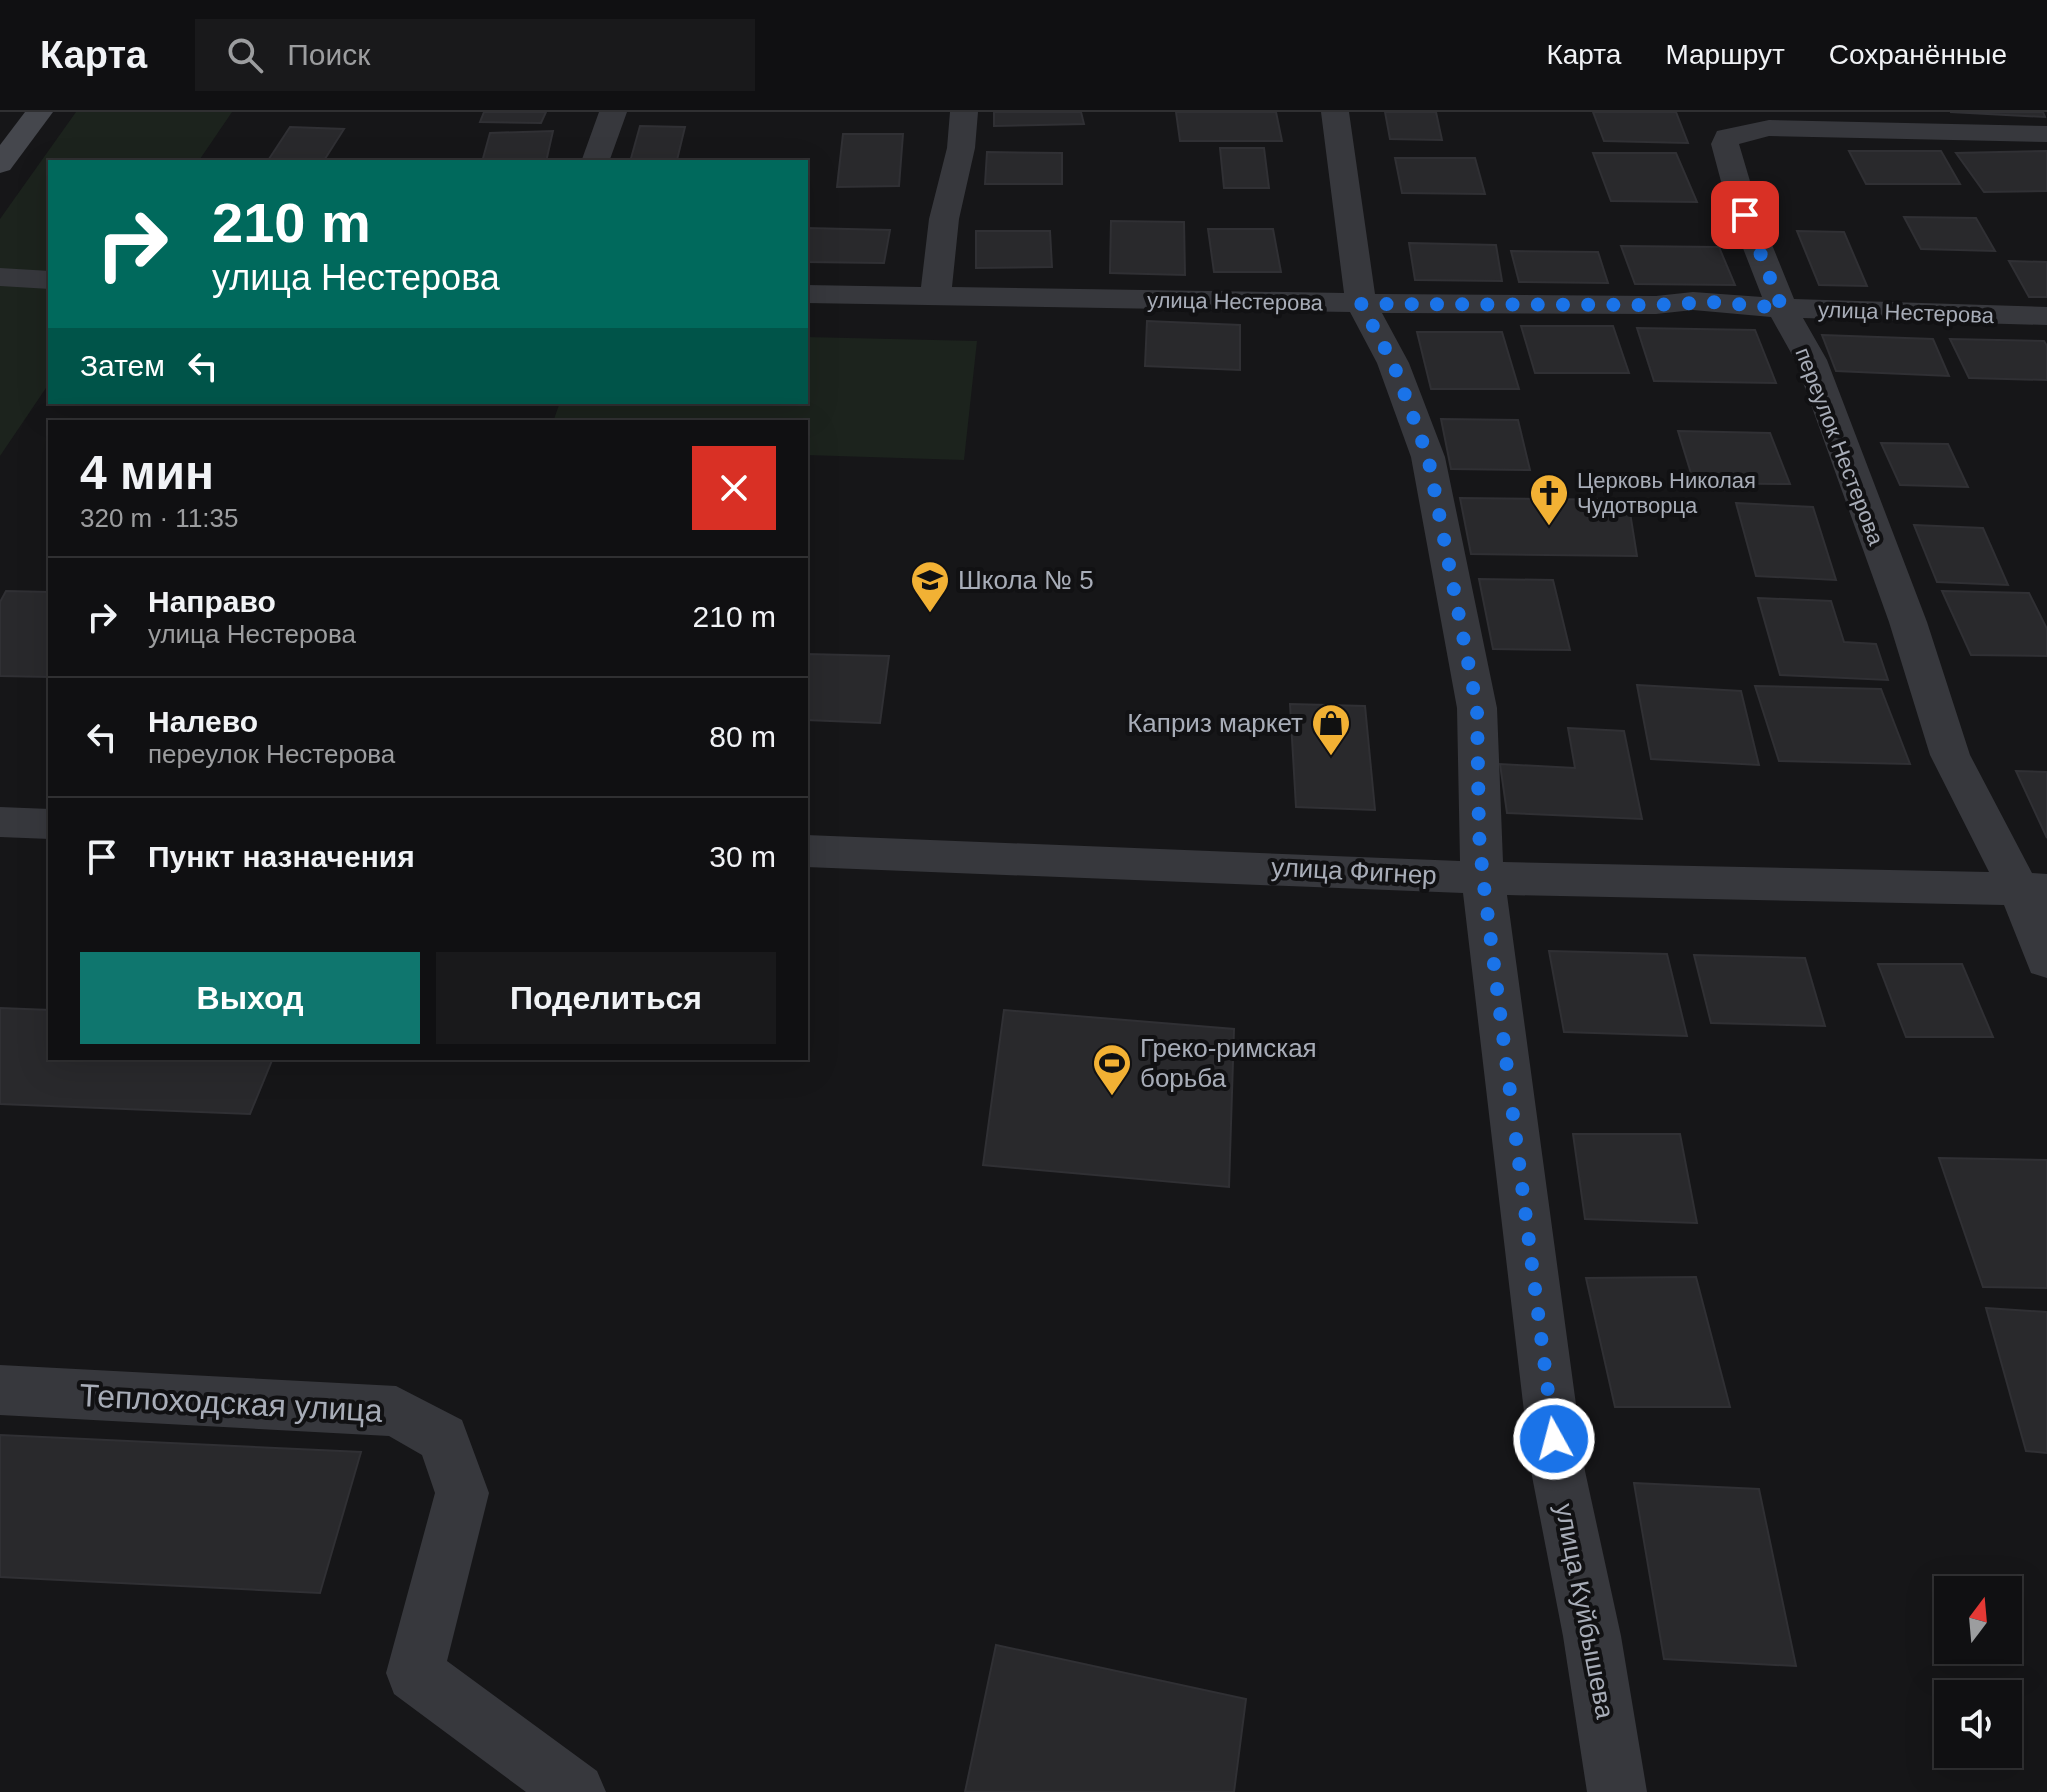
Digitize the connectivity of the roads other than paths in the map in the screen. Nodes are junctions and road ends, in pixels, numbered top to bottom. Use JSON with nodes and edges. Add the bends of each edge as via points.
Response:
{"nodes":[{"id":1,"x":39,"y":112,"type":"edge"},
{"id":2,"x":613,"y":112,"type":"edge"},
{"id":3,"x":964,"y":112,"type":"edge"},
{"id":4,"x":1335,"y":112,"type":"edge"},
{"id":5,"x":2047,"y":134,"type":"edge"},
{"id":6,"x":596,"y":160,"type":"edge"},
{"id":7,"x":0,"y":164,"type":"edge"},
{"id":8,"x":0,"y":277,"type":"edge"},
{"id":9,"x":48,"y":280,"type":"edge"},
{"id":10,"x":808,"y":294,"type":"edge"},
{"id":11,"x":936,"y":296,"type":"junction"},
{"id":12,"x":1361,"y":304,"type":"junction"},
{"id":13,"x":1782,"y":308,"type":"junction"},
{"id":14,"x":2047,"y":316,"type":"edge"},
{"id":15,"x":0,"y":822,"type":"edge"},
{"id":16,"x":48,"y":824,"type":"edge"},
{"id":17,"x":808,"y":851,"type":"edge"},
{"id":18,"x":1483,"y":878,"type":"junction"},
{"id":19,"x":2033,"y":890,"type":"edge"},
{"id":20,"x":2047,"y":961,"type":"edge"},
{"id":21,"x":0,"y":1390,"type":"edge"},
{"id":22,"x":576,"y":1792,"type":"edge"},
{"id":23,"x":1617,"y":1792,"type":"edge"}],
"edges":[{"from":1,"to":7,"type":"main road"},
{"from":2,"to":6,"type":"street"},
{"from":3,"to":11,"type":"street"},
{"from":4,"to":12,"type":"street","name":"улица Куйбышева"},
{"from":5,"to":13,"type":"street","name":"переулок Нестерова","via":[[1769,128],[1727,137],[1745,215]]},
{"from":8,"to":9,"type":"street"},
{"from":10,"to":11,"type":"street","name":"улица Нестерова"},
{"from":11,"to":12,"type":"street","name":"улица Нестерова"},
{"from":12,"to":13,"type":"street","name":"улица Нестерова","via":[[1693,301]]},
{"from":12,"to":18,"type":"street","name":"улица Куйбышева","via":[[1393,363],[1428,457],[1477,708]]},
{"from":13,"to":14,"type":"street","name":"улица Нестерова"},
{"from":13,"to":19,"type":"street","name":"переулок Нестерова","via":[[1811,360],[1908,622],[1950,755]]},
{"from":15,"to":16,"type":"street"},
{"from":17,"to":18,"type":"street","name":"улица Фигнер"},
{"from":18,"to":19,"type":"street","name":"улица Фигнер"},
{"from":18,"to":23,"type":"street","name":"улица Куйбышева","via":[[1558,1471]]},
{"from":19,"to":20,"type":"street","name":"переулок Нестерова"},
{"from":21,"to":22,"type":"street","name":"Теплоходская улица","via":[[396,1411],[443,1438],[462,1493],[415,1673]]}]}
